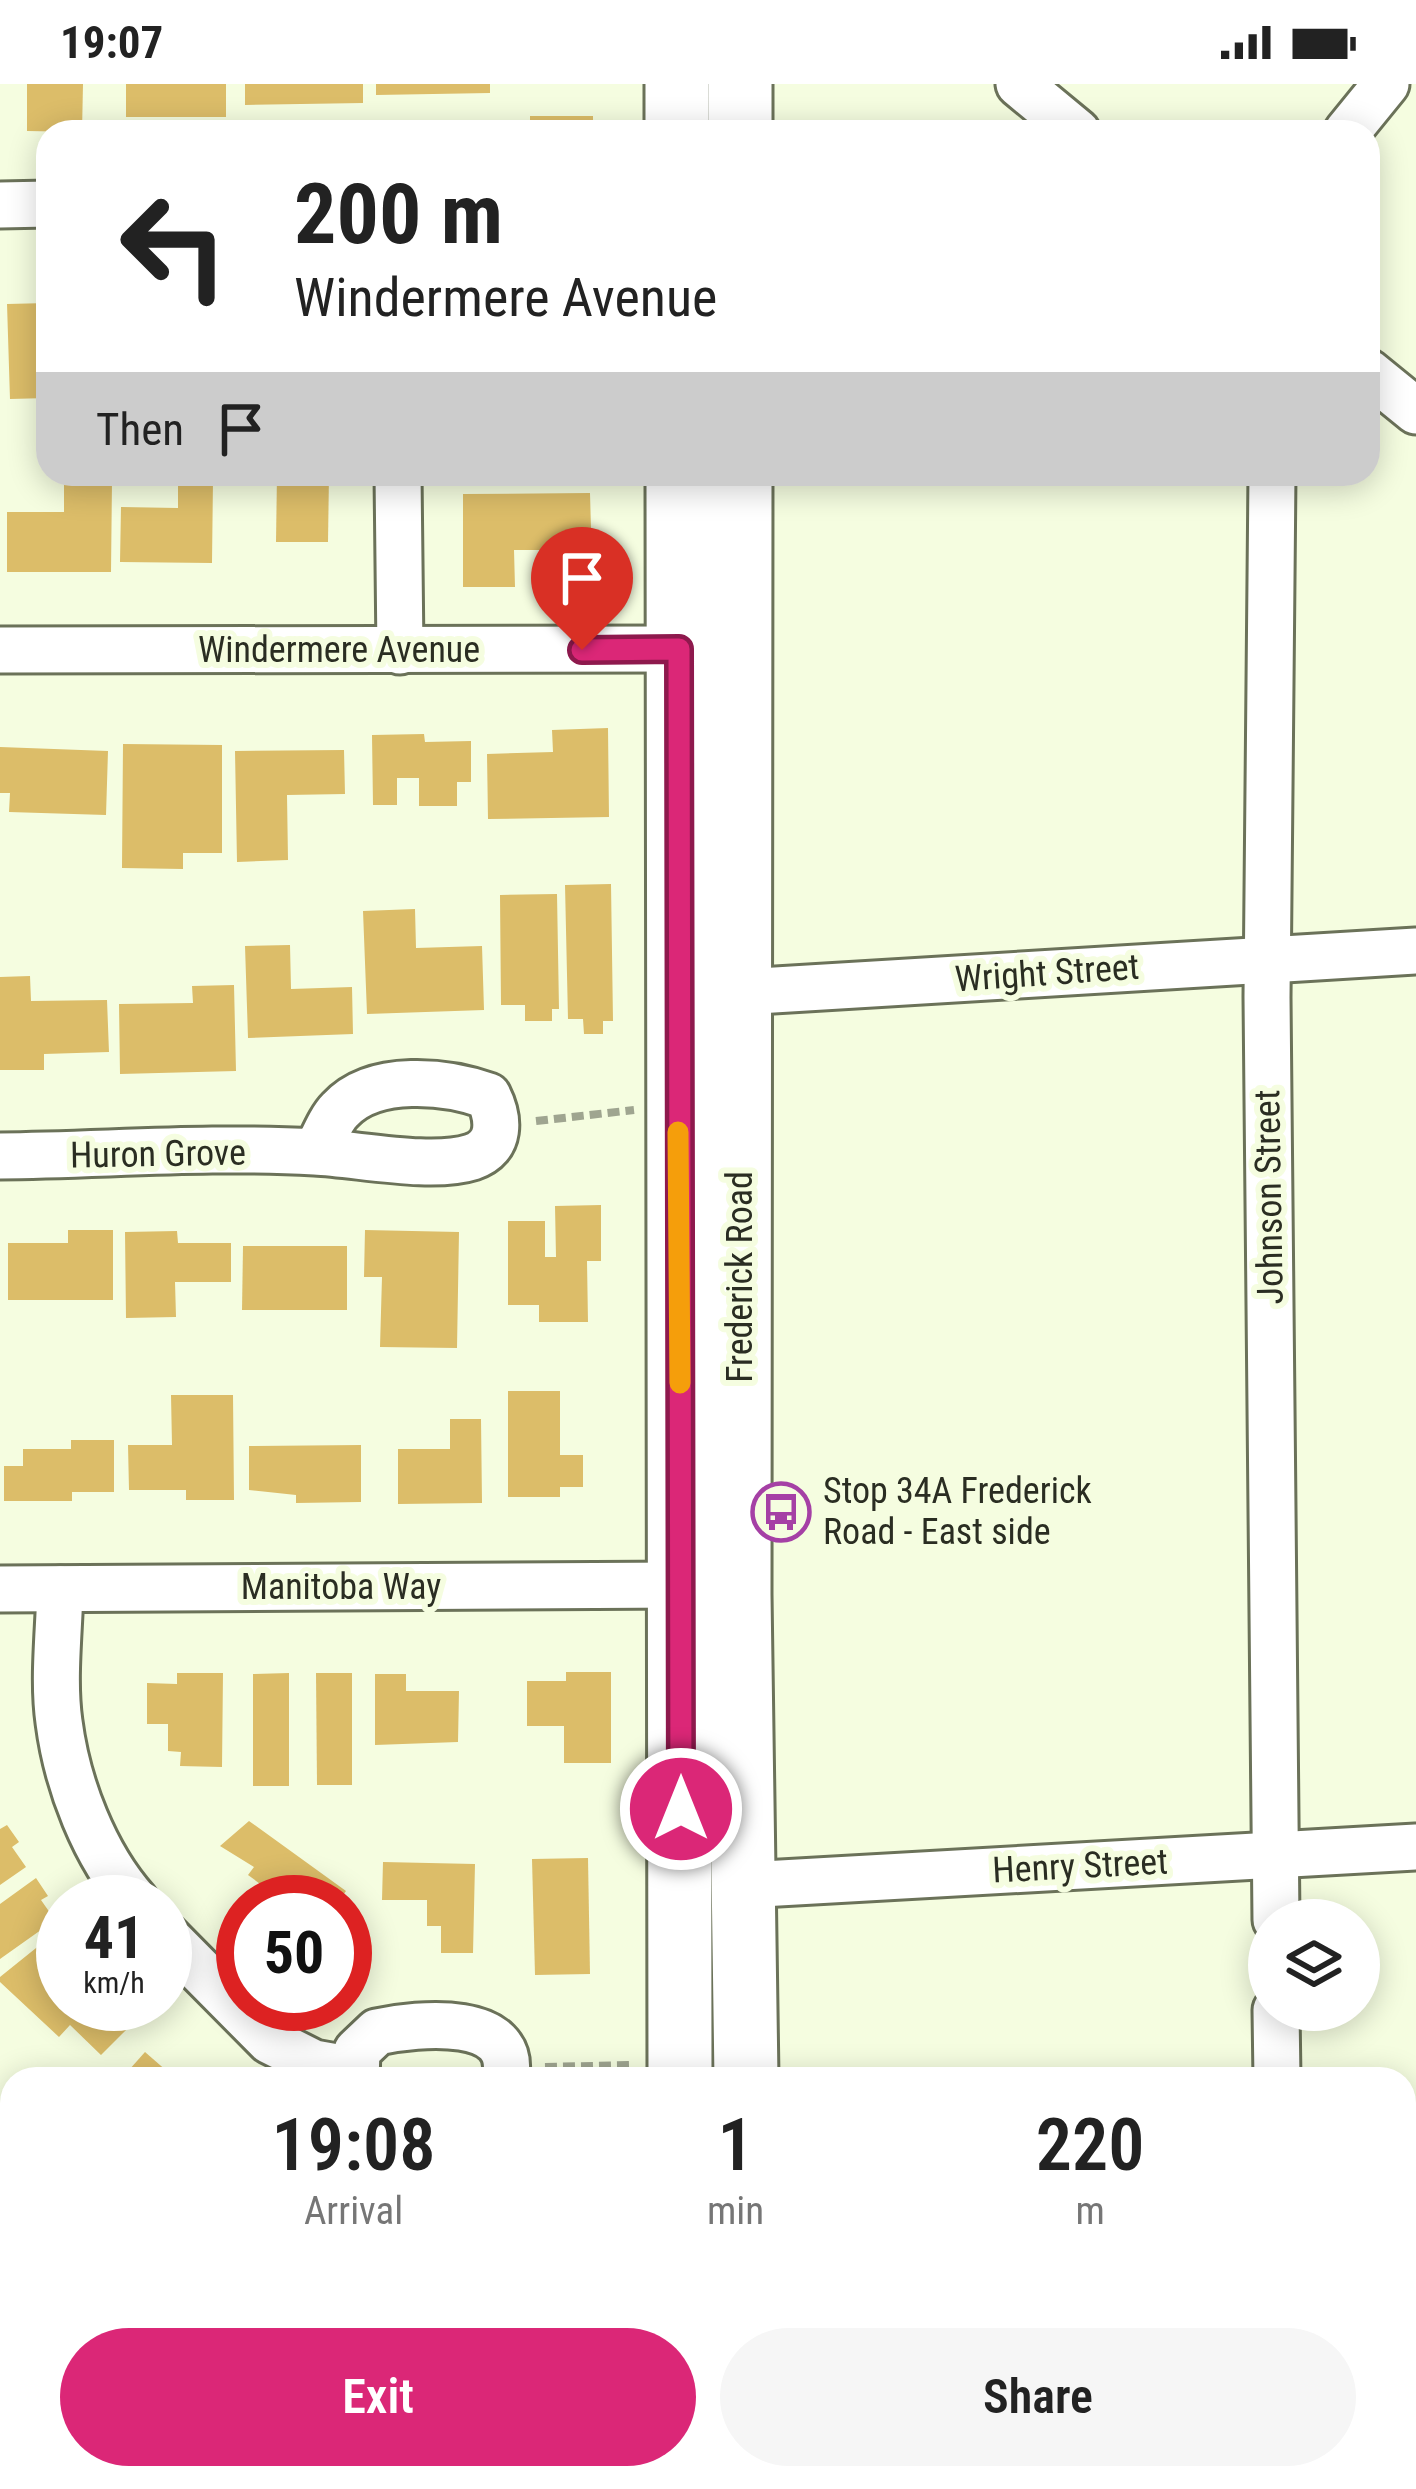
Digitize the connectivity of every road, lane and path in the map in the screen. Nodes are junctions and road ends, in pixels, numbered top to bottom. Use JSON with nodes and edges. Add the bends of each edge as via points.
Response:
{"nodes":[{"id":1,"x":677,"y":84,"type":"edge"},
{"id":2,"x":740,"y":84,"type":"edge"},
{"id":3,"x":1019,"y":84,"type":"edge"},
{"id":4,"x":1386,"y":84,"type":"edge"},
{"id":5,"x":677,"y":120,"type":"edge"},
{"id":6,"x":740,"y":120,"type":"edge"},
{"id":7,"x":1062,"y":120,"type":"edge"},
{"id":8,"x":1357,"y":120,"type":"edge"},
{"id":9,"x":0,"y":205,"type":"edge"},
{"id":10,"x":36,"y":205,"type":"edge"},
{"id":11,"x":1380,"y":382,"type":"edge"},
{"id":12,"x":1416,"y":411,"type":"edge"},
{"id":13,"x":398,"y":486,"type":"edge"},
{"id":14,"x":678,"y":486,"type":"edge"},
{"id":15,"x":740,"y":486,"type":"edge"},
{"id":16,"x":1272,"y":486,"type":"edge"},
{"id":17,"x":679,"y":649,"type":"junction"},
{"id":18,"x":0,"y":650,"type":"edge"},
{"id":19,"x":400,"y":651,"type":"junction"},
{"id":20,"x":1416,"y":951,"type":"edge"},
{"id":21,"x":1267,"y":958,"type":"junction"},
{"id":22,"x":677,"y":988,"type":"junction"},
{"id":23,"x":741,"y":992,"type":"junction"},
{"id":24,"x":648,"y":1108,"type":"dead end"},
{"id":25,"x":498,"y":1126,"type":"junction"},
{"id":26,"x":316,"y":1152,"type":"junction"},
{"id":27,"x":0,"y":1156,"type":"edge"},
{"id":28,"x":682,"y":1585,"type":"junction"},
{"id":29,"x":0,"y":1589,"type":"edge"},
{"id":30,"x":60,"y":1589,"type":"junction"},
{"id":31,"x":1416,"y":1847,"type":"edge"},
{"id":32,"x":1276,"y":1855,"type":"junction"},
{"id":33,"x":116,"y":1875,"type":"edge"},
{"id":34,"x":745,"y":1886,"type":"junction"},
{"id":35,"x":1276,"y":1899,"type":"edge"},
{"id":36,"x":192,"y":1962,"type":"edge"},
{"id":37,"x":1276,"y":2031,"type":"edge"},
{"id":38,"x":331,"y":2067,"type":"edge"},
{"id":39,"x":355,"y":2067,"type":"edge"},
{"id":40,"x":505,"y":2067,"type":"edge"},
{"id":41,"x":665,"y":2067,"type":"edge"},
{"id":42,"x":746,"y":2067,"type":"edge"},
{"id":43,"x":1277,"y":2067,"type":"edge"}],
"edges":[{"from":1,"to":5,"type":"main road"},
{"from":2,"to":6,"type":"main road"},
{"from":3,"to":7,"type":"street"},
{"from":4,"to":8,"type":"street"},
{"from":9,"to":10,"type":"street"},
{"from":11,"to":12,"type":"street"},
{"from":13,"to":19,"type":"street"},
{"from":14,"to":17,"type":"main road","name":"Frederick Road"},
{"from":15,"to":23,"type":"main road","name":"Frederick Road"},
{"from":16,"to":21,"type":"street","name":"Johnson Street"},
{"from":17,"to":19,"type":"street","name":"Windermere Avenue"},
{"from":17,"to":22,"type":"main road","name":"Frederick Road"},
{"from":18,"to":19,"type":"street","name":"Windermere Avenue"},
{"from":20,"to":21,"type":"street","name":"Wright Street"},
{"from":21,"to":23,"type":"street","name":"Wright Street"},
{"from":21,"to":32,"type":"street","name":"Johnson Street"},
{"from":22,"to":23,"type":"street","name":"Wright Street"},
{"from":22,"to":28,"type":"main road","name":"Frederick Road"},
{"from":23,"to":34,"type":"main road","name":"Frederick Road"},
{"from":24,"to":25,"type":"path"},
{"from":25,"to":26,"type":"street","name":"Huron Grove","via":[[472,1157]]},
{"from":25,"to":26,"type":"street","via":[[488,1096],[461,1086],[383,1087],[340,1110]]},
{"from":26,"to":27,"type":"street","name":"Huron Grove"},
{"from":28,"to":30,"type":"street","name":"Manitoba Way"},
{"from":28,"to":41,"type":"main road","name":"Frederick Road"},
{"from":29,"to":30,"type":"street","name":"Manitoba Way"},
{"from":30,"to":33,"type":"street","via":[[58,1719],[77,1799]]},
{"from":31,"to":32,"type":"street","name":"Henry Street"},
{"from":32,"to":34,"type":"street","name":"Henry Street"},
{"from":32,"to":35,"type":"street","name":"Johnson Street"},
{"from":34,"to":42,"type":"main road","name":"Frederick Road"},
{"from":36,"to":38,"type":"street","via":[[270,2041]]},
{"from":37,"to":43,"type":"street"},
{"from":39,"to":40,"type":"street","via":[[356,2051],[377,2032],[474,2028],[499,2041]]}]}
